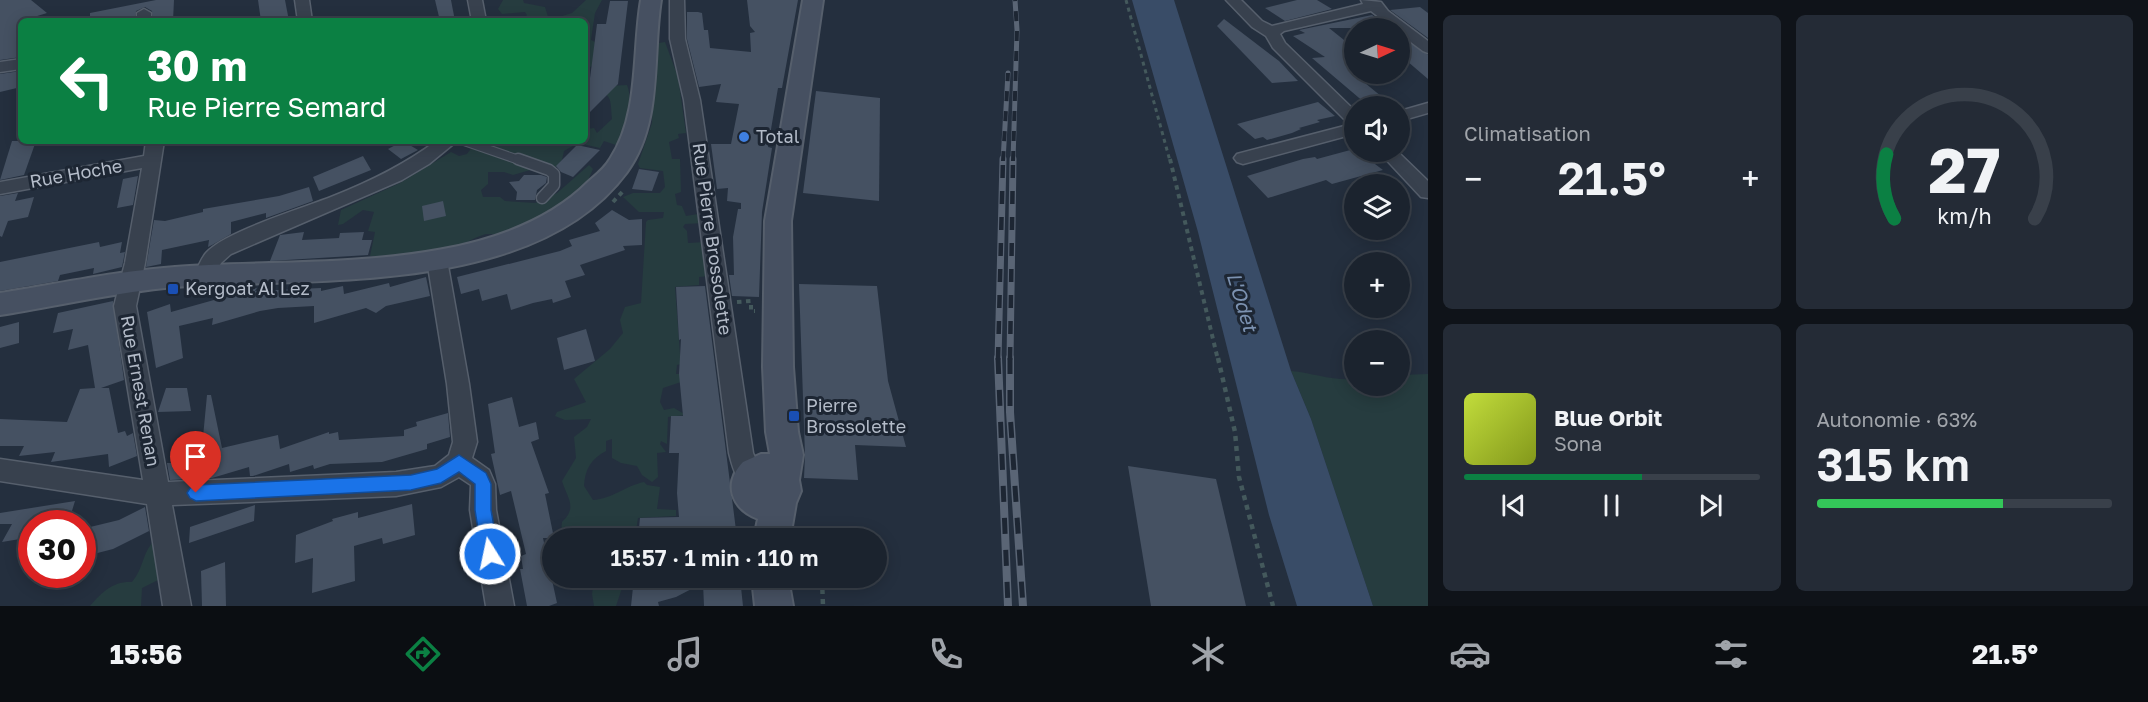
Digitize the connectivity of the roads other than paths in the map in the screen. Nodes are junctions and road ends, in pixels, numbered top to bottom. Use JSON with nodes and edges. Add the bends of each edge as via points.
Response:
{"nodes":[{"id":1,"x":302,"y":0,"type":"edge"},
{"id":2,"x":475,"y":0,"type":"edge"},
{"id":3,"x":651,"y":0,"type":"edge"},
{"id":4,"x":677,"y":0,"type":"edge"},
{"id":5,"x":813,"y":0,"type":"edge"},
{"id":6,"x":1233,"y":0,"type":"edge"},
{"id":7,"x":1371,"y":2,"type":"edge"},
{"id":8,"x":305,"y":18,"type":"edge"},
{"id":9,"x":478,"y":18,"type":"edge"},
{"id":10,"x":1272,"y":33,"type":"junction"},
{"id":11,"x":1428,"y":46,"type":"edge"},
{"id":12,"x":18,"y":64,"type":"edge"},
{"id":13,"x":0,"y":68,"type":"edge"},
{"id":14,"x":1428,"y":108,"type":"edge"},
{"id":15,"x":1344,"y":109,"type":"edge"},
{"id":16,"x":1410,"y":113,"type":"edge"},
{"id":17,"x":1344,"y":132,"type":"edge"},
{"id":18,"x":444,"y":144,"type":"edge"},
{"id":19,"x":473,"y":144,"type":"edge"},
{"id":20,"x":154,"y":151,"type":"edge"},
{"id":21,"x":1243,"y":158,"type":"dead end"},
{"id":22,"x":1398,"y":162,"type":"edge"},
{"id":23,"x":0,"y":188,"type":"edge"},
{"id":24,"x":1428,"y":192,"type":"edge"},
{"id":25,"x":542,"y":198,"type":"dead end"},
{"id":26,"x":437,"y":260,"type":"junction"},
{"id":27,"x":204,"y":277,"type":"junction"},
{"id":28,"x":128,"y":286,"type":"junction"},
{"id":29,"x":0,"y":304,"type":"edge"},
{"id":30,"x":459,"y":462,"type":"junction"},
{"id":31,"x":0,"y":470,"type":"edge"},
{"id":32,"x":766,"y":485,"type":"junction"},
{"id":33,"x":158,"y":494,"type":"junction"},
{"id":34,"x":759,"y":528,"type":"edge"},
{"id":35,"x":771,"y":528,"type":"edge"},
{"id":36,"x":771,"y":588,"type":"edge"},
{"id":37,"x":177,"y":606,"type":"edge"},
{"id":38,"x":500,"y":606,"type":"edge"},
{"id":39,"x":774,"y":606,"type":"edge"}],
"edges":[{"from":1,"to":8,"type":"street"},
{"from":2,"to":9,"type":"street"},
{"from":3,"to":26,"type":"street","via":[[638,123],[611,176],[583,203],[545,226],[502,244]]},
{"from":4,"to":32,"type":"street","name":"Rue Pierre Brossolette","via":[[679,53],[692,100],[743,463]]},
{"from":5,"to":32,"type":"street","via":[[778,221],[777,339],[782,432],[787,455]]},
{"from":6,"to":10,"type":"street"},
{"from":7,"to":10,"type":"street"},
{"from":7,"to":11,"type":"street"},
{"from":10,"to":15,"type":"street","via":[[1278,45]]},
{"from":12,"to":13,"type":"street"},
{"from":14,"to":16,"type":"street"},
{"from":17,"to":21,"type":"street"},
{"from":18,"to":27,"type":"street","via":[[380,183],[224,249],[213,258]]},
{"from":19,"to":25,"type":"lane","via":[[549,170],[555,183]]},
{"from":20,"to":23,"type":"street","name":"Rue Hoche"},
{"from":20,"to":28,"type":"street","name":"Rue Ernest Renan"},
{"from":22,"to":24,"type":"street"},
{"from":26,"to":27,"type":"street"},
{"from":26,"to":30,"type":"street","via":[[463,414],[465,442]]},
{"from":27,"to":28,"type":"street"},
{"from":28,"to":29,"type":"street"},
{"from":28,"to":33,"type":"street","name":"Rue Ernest Renan","via":[[124,306]]},
{"from":30,"to":33,"type":"street","via":[[441,476],[411,482]]},
{"from":30,"to":38,"type":"street","via":[[483,484],[483,510]]},
{"from":31,"to":33,"type":"street"},
{"from":32,"to":34,"type":"street","via":[[756,513]]},
{"from":32,"to":35,"type":"street"},
{"from":33,"to":37,"type":"street","name":"Rue Ernest Renan"},
{"from":36,"to":39,"type":"street"}]}
